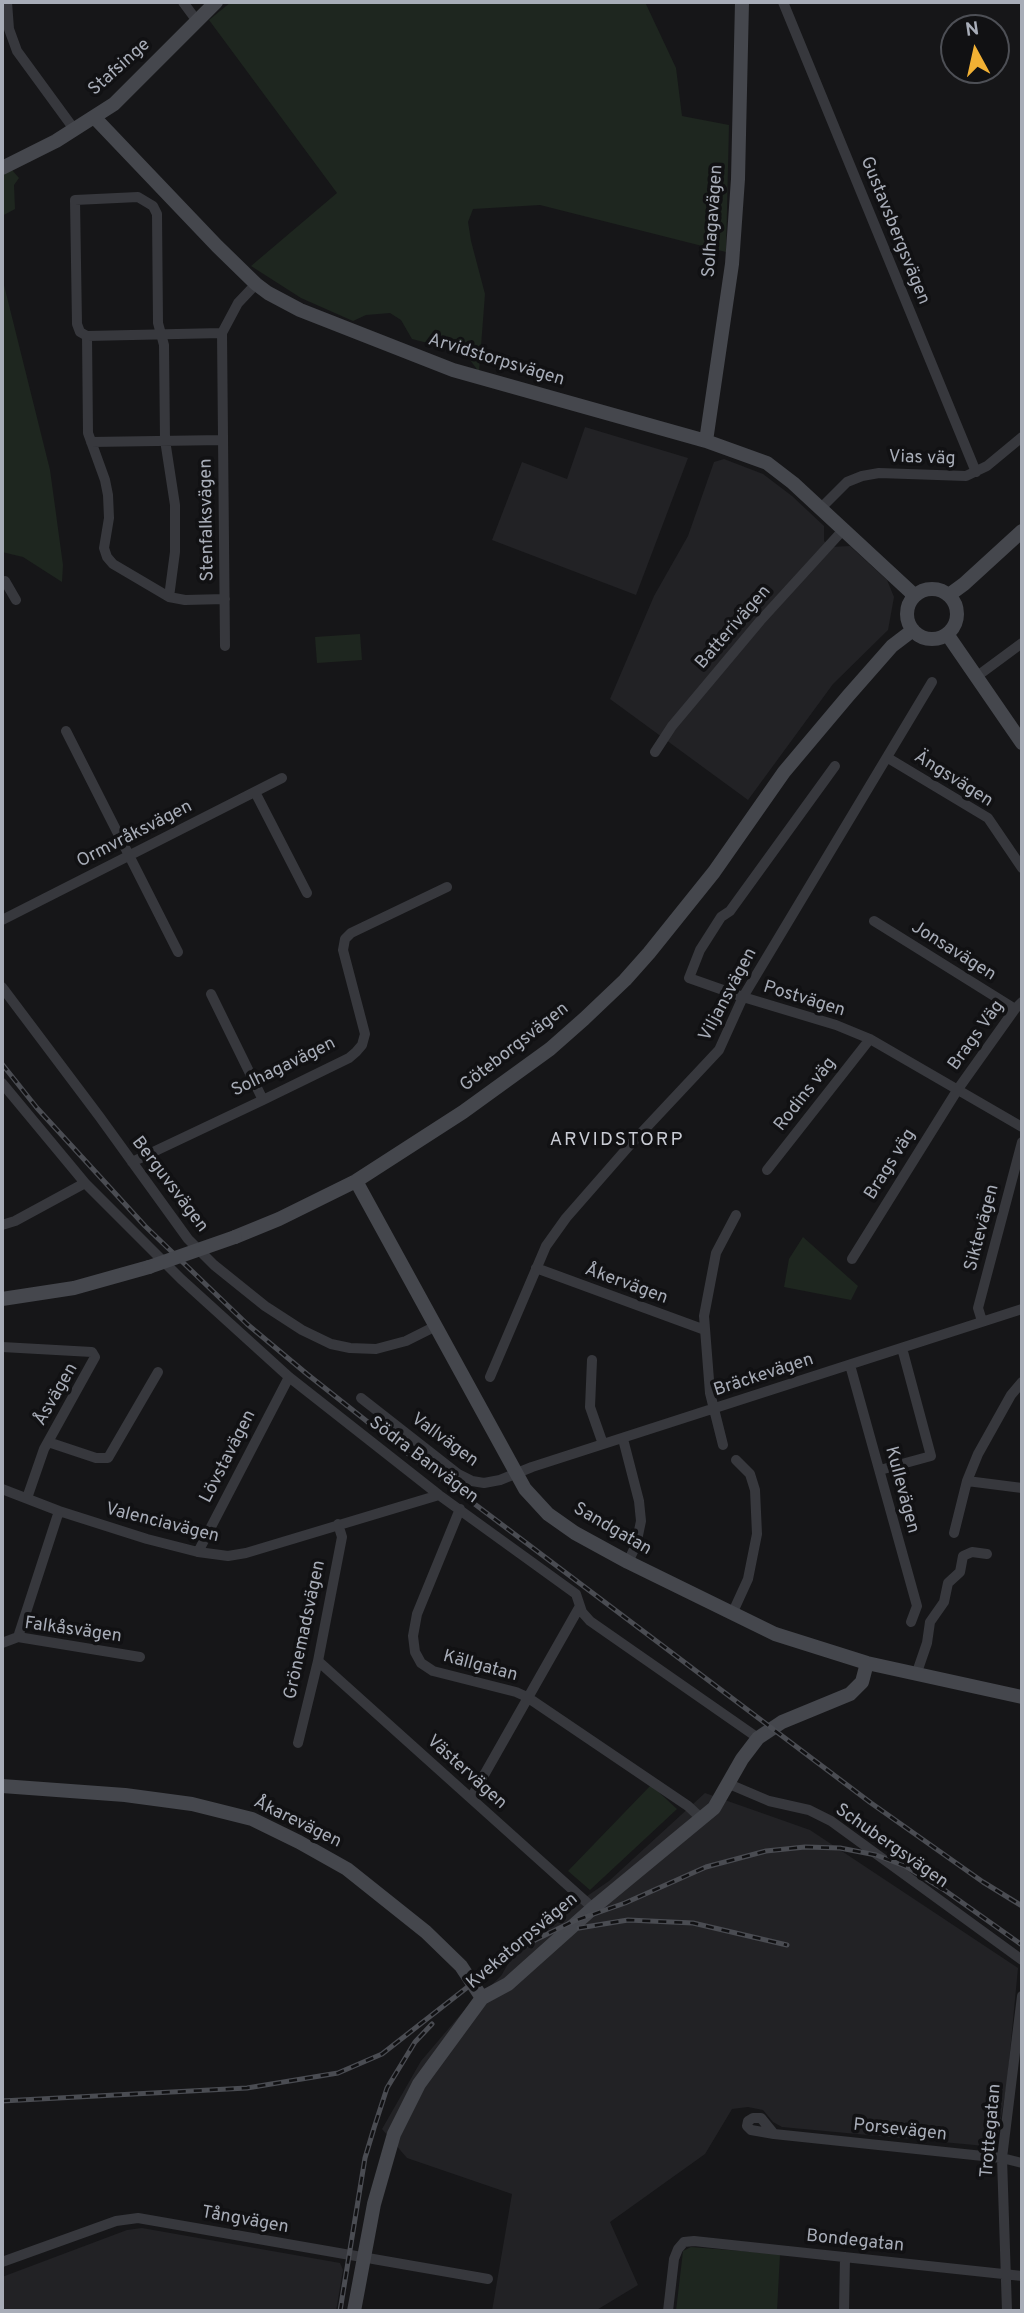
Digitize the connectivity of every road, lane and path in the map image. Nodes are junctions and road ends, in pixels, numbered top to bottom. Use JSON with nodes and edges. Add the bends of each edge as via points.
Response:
{"nodes":[{"id":1,"x":7,"y":2,"type":"edge"},
{"id":2,"x":183,"y":2,"type":"edge"},
{"id":3,"x":216,"y":2,"type":"edge"},
{"id":4,"x":742,"y":2,"type":"edge"},
{"id":5,"x":783,"y":2,"type":"edge"},
{"id":6,"x":197,"y":21,"type":"junction"},
{"id":7,"x":94,"y":117,"type":"junction"},
{"id":8,"x":74,"y":129,"type":"junction"},
{"id":9,"x":2,"y":168,"type":"edge"},
{"id":10,"x":256,"y":284,"type":"junction"},
{"id":11,"x":162,"y":333,"type":"junction"},
{"id":12,"x":222,"y":334,"type":"junction"},
{"id":13,"x":87,"y":336,"type":"junction"},
{"id":14,"x":1022,"y":437,"type":"edge"},
{"id":15,"x":165,"y":440,"type":"junction"},
{"id":16,"x":223,"y":440,"type":"junction"},
{"id":17,"x":706,"y":441,"type":"junction"},
{"id":18,"x":91,"y":442,"type":"junction"},
{"id":19,"x":976,"y":471,"type":"junction"},
{"id":20,"x":821,"y":508,"type":"junction"},
{"id":21,"x":844,"y":530,"type":"junction"},
{"id":22,"x":1022,"y":531,"type":"edge"},
{"id":23,"x":2,"y":582,"type":"edge"},
{"id":24,"x":914,"y":595,"type":"junction"},
{"id":25,"x":948,"y":595,"type":"junction"},
{"id":26,"x":169,"y":597,"type":"junction"},
{"id":27,"x":225,"y":599,"type":"junction"},
{"id":28,"x":16,"y":600,"type":"dead end"},
{"id":29,"x":913,"y":630,"type":"junction"},
{"id":30,"x":947,"y":634,"type":"junction"},
{"id":31,"x":1022,"y":643,"type":"edge"},
{"id":32,"x":225,"y":646,"type":"dead end"},
{"id":33,"x":976,"y":677,"type":"junction"},
{"id":34,"x":932,"y":682,"type":"dead end"},
{"id":35,"x":66,"y":732,"type":"dead end"},
{"id":36,"x":1022,"y":743,"type":"edge"},
{"id":37,"x":655,"y":752,"type":"dead end"},
{"id":38,"x":888,"y":758,"type":"junction"},
{"id":39,"x":835,"y":766,"type":"dead end"},
{"id":40,"x":282,"y":778,"type":"dead end"},
{"id":41,"x":255,"y":792,"type":"junction"},
{"id":42,"x":130,"y":856,"type":"junction"},
{"id":43,"x":1022,"y":868,"type":"edge"},
{"id":44,"x":447,"y":887,"type":"dead end"},
{"id":45,"x":307,"y":893,"type":"dead end"},
{"id":46,"x":2,"y":920,"type":"edge"},
{"id":47,"x":874,"y":921,"type":"dead end"},
{"id":48,"x":178,"y":952,"type":"dead end"},
{"id":49,"x":2,"y":986,"type":"edge"},
{"id":50,"x":211,"y":995,"type":"dead end"},
{"id":51,"x":743,"y":997,"type":"junction"},
{"id":52,"x":1018,"y":1006,"type":"edge"},
{"id":53,"x":870,"y":1039,"type":"junction"},
{"id":54,"x":2,"y":1083,"type":"edge"},
{"id":55,"x":958,"y":1088,"type":"junction"},
{"id":56,"x":263,"y":1100,"type":"junction"},
{"id":57,"x":1022,"y":1127,"type":"edge"},
{"id":58,"x":1022,"y":1142,"type":"edge"},
{"id":59,"x":132,"y":1162,"type":"junction"},
{"id":60,"x":768,"y":1170,"type":"dead end"},
{"id":61,"x":356,"y":1181,"type":"junction"},
{"id":62,"x":85,"y":1183,"type":"junction"},
{"id":63,"x":736,"y":1215,"type":"dead end"},
{"id":64,"x":2,"y":1225,"type":"edge"},
{"id":65,"x":852,"y":1259,"type":"dead end"},
{"id":66,"x":536,"y":1268,"type":"junction"},
{"id":67,"x":2,"y":1299,"type":"edge"},
{"id":68,"x":1022,"y":1308,"type":"edge"},
{"id":69,"x":982,"y":1321,"type":"junction"},
{"id":70,"x":436,"y":1326,"type":"junction"},
{"id":71,"x":705,"y":1330,"type":"junction"},
{"id":72,"x":2,"y":1347,"type":"edge"},
{"id":73,"x":902,"y":1348,"type":"junction"},
{"id":74,"x":593,"y":1360,"type":"dead end"},
{"id":75,"x":850,"y":1365,"type":"junction"},
{"id":76,"x":159,"y":1372,"type":"dead end"},
{"id":77,"x":289,"y":1377,"type":"junction"},
{"id":78,"x":490,"y":1377,"type":"dead end"},
{"id":79,"x":1022,"y":1382,"type":"edge"},
{"id":80,"x":361,"y":1398,"type":"dead end"},
{"id":81,"x":712,"y":1410,"type":"junction"},
{"id":82,"x":623,"y":1438,"type":"junction"},
{"id":83,"x":48,"y":1442,"type":"junction"},
{"id":84,"x":603,"y":1444,"type":"junction"},
{"id":85,"x":723,"y":1444,"type":"dead end"},
{"id":86,"x":736,"y":1460,"type":"dead end"},
{"id":87,"x":880,"y":1470,"type":"junction"},
{"id":88,"x":516,"y":1473,"type":"junction"},
{"id":89,"x":967,"y":1481,"type":"junction"},
{"id":90,"x":1022,"y":1488,"type":"edge"},
{"id":91,"x":2,"y":1489,"type":"edge"},
{"id":92,"x":439,"y":1495,"type":"junction"},
{"id":93,"x":27,"y":1498,"type":"junction"},
{"id":94,"x":460,"y":1509,"type":"junction"},
{"id":95,"x":59,"y":1511,"type":"junction"},
{"id":96,"x":338,"y":1524,"type":"junction"},
{"id":97,"x":954,"y":1533,"type":"dead end"},
{"id":98,"x":198,"y":1552,"type":"junction"},
{"id":99,"x":987,"y":1554,"type":"dead end"},
{"id":100,"x":628,"y":1562,"type":"junction"},
{"id":101,"x":580,"y":1606,"type":"junction"},
{"id":102,"x":732,"y":1614,"type":"junction"},
{"id":103,"x":911,"y":1622,"type":"dead end"},
{"id":104,"x":18,"y":1637,"type":"junction"},
{"id":105,"x":2,"y":1643,"type":"edge"},
{"id":106,"x":140,"y":1657,"type":"dead end"},
{"id":107,"x":318,"y":1661,"type":"junction"},
{"id":108,"x":867,"y":1663,"type":"junction"},
{"id":109,"x":916,"y":1675,"type":"junction"},
{"id":110,"x":527,"y":1697,"type":"junction"},
{"id":111,"x":1022,"y":1697,"type":"edge"},
{"id":112,"x":758,"y":1738,"type":"junction"},
{"id":113,"x":298,"y":1743,"type":"dead end"},
{"id":114,"x":729,"y":1784,"type":"junction"},
{"id":115,"x":2,"y":1786,"type":"edge"},
{"id":116,"x":471,"y":1798,"type":"junction"},
{"id":117,"x":702,"y":1818,"type":"junction"},
{"id":118,"x":593,"y":1908,"type":"junction"},
{"id":119,"x":1022,"y":1960,"type":"edge"},
{"id":120,"x":1022,"y":1996,"type":"edge"},
{"id":121,"x":482,"y":1998,"type":"junction"},
{"id":122,"x":774,"y":2134,"type":"dead end"},
{"id":123,"x":1002,"y":2158,"type":"junction"},
{"id":124,"x":1022,"y":2163,"type":"edge"},
{"id":125,"x":845,"y":2257,"type":"junction"},
{"id":126,"x":364,"y":2258,"type":"junction"},
{"id":127,"x":2,"y":2262,"type":"edge"},
{"id":128,"x":1006,"y":2274,"type":"junction"},
{"id":129,"x":1022,"y":2276,"type":"edge"},
{"id":130,"x":488,"y":2279,"type":"dead end"},
{"id":131,"x":354,"y":2311,"type":"edge"},
{"id":132,"x":668,"y":2311,"type":"edge"},
{"id":133,"x":844,"y":2311,"type":"edge"},
{"id":134,"x":1007,"y":2311,"type":"edge"}],
"edges":[{"from":1,"to":8,"type":"street","via":[[9,29],[18,51]]},
{"from":2,"to":6,"type":"street"},
{"from":3,"to":6,"type":"street","name":"Stafsinge"},
{"from":4,"to":17,"type":"street","name":"Solhagavägen","via":[[732,264]]},
{"from":5,"to":19,"type":"street","name":"Gustavsbergsvägen"},
{"from":6,"to":7,"type":"street","name":"Stafsinge","via":[[114,104]]},
{"from":7,"to":8,"type":"street","name":"Stafsinge"},
{"from":7,"to":10,"type":"street","name":"Arvidstorpsvägen"},
{"from":8,"to":9,"type":"street","name":"Stafsinge"},
{"from":10,"to":12,"type":"street","name":"Stenfalksvägen","via":[[238,303]]},
{"from":10,"to":17,"type":"street","name":"Arvidstorpsvägen","via":[[300,310],[453,370]]},
{"from":11,"to":12,"type":"street"},
{"from":11,"to":13,"type":"street"},
{"from":11,"to":13,"type":"street","name":"Stenfalksvägen","via":[[158,323],[157,214],[144,199],[110,198],[75,200],[78,324]]},
{"from":11,"to":15,"type":"street","name":"Stenfalksvägen"},
{"from":12,"to":16,"type":"street","name":"Stenfalksvägen"},
{"from":13,"to":18,"type":"street","name":"Stenfalksvägen"},
{"from":14,"to":19,"type":"street","name":"Vias väg"},
{"from":15,"to":16,"type":"street","name":"Stenfalksvägen"},
{"from":15,"to":18,"type":"street","name":"Stenfalksvägen"},
{"from":15,"to":26,"type":"street","name":"Stenfalksvägen","via":[[175,505]]},
{"from":16,"to":27,"type":"street","name":"Stenfalksvägen"},
{"from":17,"to":20,"type":"street","name":"Arvidstorpsvägen","via":[[767,463]]},
{"from":18,"to":26,"type":"street","name":"Stenfalksvägen","via":[[108,495],[107,557]]},
{"from":19,"to":20,"type":"street","name":"Vias väg","via":[[965,476],[862,476],[848,482]]},
{"from":20,"to":21,"type":"street","name":"Arvidstorpsvägen"},
{"from":21,"to":24,"type":"street","name":"Arvidstorpsvägen"},
{"from":21,"to":37,"type":"street","name":"Batterivägen","via":[[760,621]]},
{"from":22,"to":25,"type":"street"},
{"from":23,"to":28,"type":"street"},
{"from":24,"to":25,"type":"street","via":[[931,589]]},
{"from":24,"to":29,"type":"street","via":[[906,612]]},
{"from":25,"to":30,"type":"street","via":[[957,613]]},
{"from":26,"to":27,"type":"street","name":"Stenfalksvägen"},
{"from":27,"to":32,"type":"street","name":"Stenfalksvägen"},
{"from":29,"to":30,"type":"street","via":[[931,639]]},
{"from":29,"to":61,"type":"street","name":"Göteborgsvägen","via":[[892,646],[784,772],[713,872],[625,980],[550,1049]]},
{"from":30,"to":33,"type":"street"},
{"from":31,"to":33,"type":"street"},
{"from":33,"to":36,"type":"street"},
{"from":34,"to":38,"type":"street","name":"Viljansvägen"},
{"from":35,"to":42,"type":"street"},
{"from":38,"to":43,"type":"street","name":"Ängsvägen","via":[[988,818]]},
{"from":38,"to":51,"type":"street","name":"Viljansvägen"},
{"from":39,"to":51,"type":"street","name":"Postvägen","via":[[700,950],[689,978]]},
{"from":40,"to":41,"type":"street","name":"Ormvråksvägen"},
{"from":41,"to":42,"type":"street","name":"Ormvråksvägen"},
{"from":41,"to":45,"type":"street"},
{"from":42,"to":46,"type":"street","name":"Ormvråksvägen"},
{"from":42,"to":48,"type":"street"},
{"from":44,"to":56,"type":"street","name":"Solhagavägen","via":[[345,939],[343,950],[365,1034],[362,1045],[349,1058]]},
{"from":47,"to":52,"type":"street","name":"Jonsavägen"},
{"from":49,"to":59,"type":"street","name":"Berguvsvägen"},
{"from":50,"to":56,"type":"street"},
{"from":51,"to":53,"type":"street","name":"Postvägen"},
{"from":51,"to":66,"type":"street","name":"Viljansvägen","via":[[719,1050],[566,1218]]},
{"from":52,"to":55,"type":"street","name":"Brags Väg"},
{"from":53,"to":55,"type":"street","name":"Postvägen"},
{"from":53,"to":60,"type":"street","name":"Rodins väg"},
{"from":54,"to":62,"type":"street","name":"Södra Banvägen"},
{"from":55,"to":57,"type":"street","name":"Postvägen"},
{"from":55,"to":65,"type":"street","name":"Brags väg"},
{"from":56,"to":59,"type":"street","name":"Solhagavägen"},
{"from":58,"to":69,"type":"street","name":"Siktevägen","via":[[978,1308]]},
{"from":59,"to":70,"type":"street","name":"Berguvsvägen","via":[[188,1240],[265,1306],[302,1330],[331,1344],[376,1349]]},
{"from":61,"to":67,"type":"street","name":"Göteborgsvägen","bridge":true,"via":[[236,1237],[149,1267],[74,1288]]},
{"from":61,"to":70,"type":"street","name":"Sandgatan"},
{"from":62,"to":64,"type":"street"},
{"from":62,"to":77,"type":"street","name":"Södra Banvägen"},
{"from":63,"to":71,"type":"street","via":[[716,1253]]},
{"from":66,"to":71,"type":"street","name":"Åkervägen"},
{"from":66,"to":78,"type":"street","name":"Viljansvägen"},
{"from":68,"to":69,"type":"street","name":"Bräckevägen"},
{"from":69,"to":73,"type":"street","name":"Bräckevägen"},
{"from":70,"to":88,"type":"street","name":"Sandgatan"},
{"from":71,"to":81,"type":"street"},
{"from":72,"to":83,"type":"street","name":"Åsvägen","via":[[92,1352],[95,1357]]},
{"from":73,"to":75,"type":"street","name":"Bräckevägen"},
{"from":73,"to":87,"type":"street","via":[[931,1456]]},
{"from":74,"to":84,"type":"street","via":[[590,1407]]},
{"from":75,"to":81,"type":"street","name":"Bräckevägen"},
{"from":75,"to":87,"type":"street","name":"Kullevägen"},
{"from":76,"to":83,"type":"street","via":[[108,1458]]},
{"from":77,"to":92,"type":"street","name":"Södra Banvägen"},
{"from":77,"to":98,"type":"street","name":"Lövstavägen"},
{"from":79,"to":89,"type":"street","via":[[992,1426]]},
{"from":80,"to":88,"type":"street","name":"Vallvägen","via":[[472,1481],[484,1483]]},
{"from":81,"to":82,"type":"street","name":"Bräckevägen"},
{"from":81,"to":85,"type":"street"},
{"from":82,"to":84,"type":"street","name":"Bräckevägen"},
{"from":82,"to":100,"type":"street","via":[[640,1521]]},
{"from":83,"to":93,"type":"street","name":"Åsvägen"},
{"from":84,"to":88,"type":"street","name":"Bräckevägen"},
{"from":86,"to":102,"type":"street","via":[[750,1474],[755,1490],[757,1534],[748,1579]]},
{"from":87,"to":103,"type":"street","name":"Kullevägen","via":[[917,1606]]},
{"from":88,"to":100,"type":"street","name":"Sandgatan","via":[[548,1514]]},
{"from":89,"to":90,"type":"street"},
{"from":89,"to":97,"type":"street"},
{"from":91,"to":93,"type":"street","name":"Valenciavägen"},
{"from":92,"to":94,"type":"street","name":"Södra Banvägen"},
{"from":92,"to":96,"type":"street","name":"Valenciavägen"},
{"from":93,"to":95,"type":"street","name":"Valenciavägen"},
{"from":94,"to":101,"type":"street","name":"Södra Banvägen","via":[[576,1594]]},
{"from":94,"to":110,"type":"street","name":"Källgatan","via":[[417,1614],[415,1652],[433,1671]]},
{"from":95,"to":98,"type":"street","name":"Valenciavägen"},
{"from":95,"to":104,"type":"street"},
{"from":96,"to":98,"type":"street","name":"Valenciavägen","via":[[233,1556]]},
{"from":96,"to":107,"type":"street","name":"Grönemadsvägen","via":[[342,1537]]},
{"from":99,"to":109,"type":"street","via":[[963,1556],[960,1572],[948,1583],[944,1602],[930,1622]]},
{"from":100,"to":102,"type":"street","name":"Sandgatan"},
{"from":101,"to":110,"type":"street"},
{"from":101,"to":112,"type":"street","name":"Södra Banvägen","via":[[590,1621]]},
{"from":102,"to":108,"type":"street","name":"Sandgatan","via":[[775,1634]]},
{"from":104,"to":105,"type":"street","name":"Falkåsvägen"},
{"from":104,"to":106,"type":"street","name":"Falkåsvägen"},
{"from":107,"to":113,"type":"street","name":"Grönemadsvägen"},
{"from":107,"to":116,"type":"street","name":"Västervägen"},
{"from":108,"to":109,"type":"street","name":"Sandgatan"},
{"from":108,"to":112,"type":"street","name":"Kvekatorpsvägen","via":[[862,1682],[850,1694],[782,1722]]},
{"from":109,"to":111,"type":"street","name":"Sandgatan"},
{"from":110,"to":116,"type":"street"},
{"from":110,"to":117,"type":"street","name":"Källgatan"},
{"from":112,"to":114,"type":"street","name":"Kvekatorpsvägen"},
{"from":114,"to":117,"type":"street","name":"Kvekatorpsvägen"},
{"from":114,"to":119,"type":"street","name":"Schubergsvägen","via":[[831,1821]]},
{"from":115,"to":121,"type":"street","name":"Åkarevägen","via":[[192,1804],[252,1819],[347,1869],[426,1932],[460,1966]]},
{"from":116,"to":118,"type":"street","name":"Västervägen"},
{"from":117,"to":118,"type":"street","name":"Kvekatorpsvägen"},
{"from":118,"to":121,"type":"street","name":"Kvekatorpsvägen","via":[[508,1984]]},
{"from":120,"to":123,"type":"street","name":"Trottegatan"},
{"from":121,"to":126,"type":"street","name":"Kvekatorpsvägen","via":[[419,2084],[401,2117],[380,2177]]},
{"from":122,"to":123,"type":"street","name":"Porsevägen"},
{"from":123,"to":124,"type":"street","name":"Porsevägen"},
{"from":123,"to":128,"type":"street","name":"Trottegatan"},
{"from":125,"to":128,"type":"street","name":"Bondegatan"},
{"from":125,"to":132,"type":"street","name":"Bondegatan","via":[[684,2242],[674,2259]]},
{"from":125,"to":133,"type":"street"},
{"from":126,"to":127,"type":"street","name":"Tångvägen","via":[[138,2218],[116,2221]]},
{"from":126,"to":130,"type":"street","name":"Tångvägen"},
{"from":126,"to":131,"type":"street","name":"Kvekatorpsvägen"},
{"from":128,"to":129,"type":"street","name":"Bondegatan"},
{"from":128,"to":134,"type":"street","name":"Trottegatan"}]}
